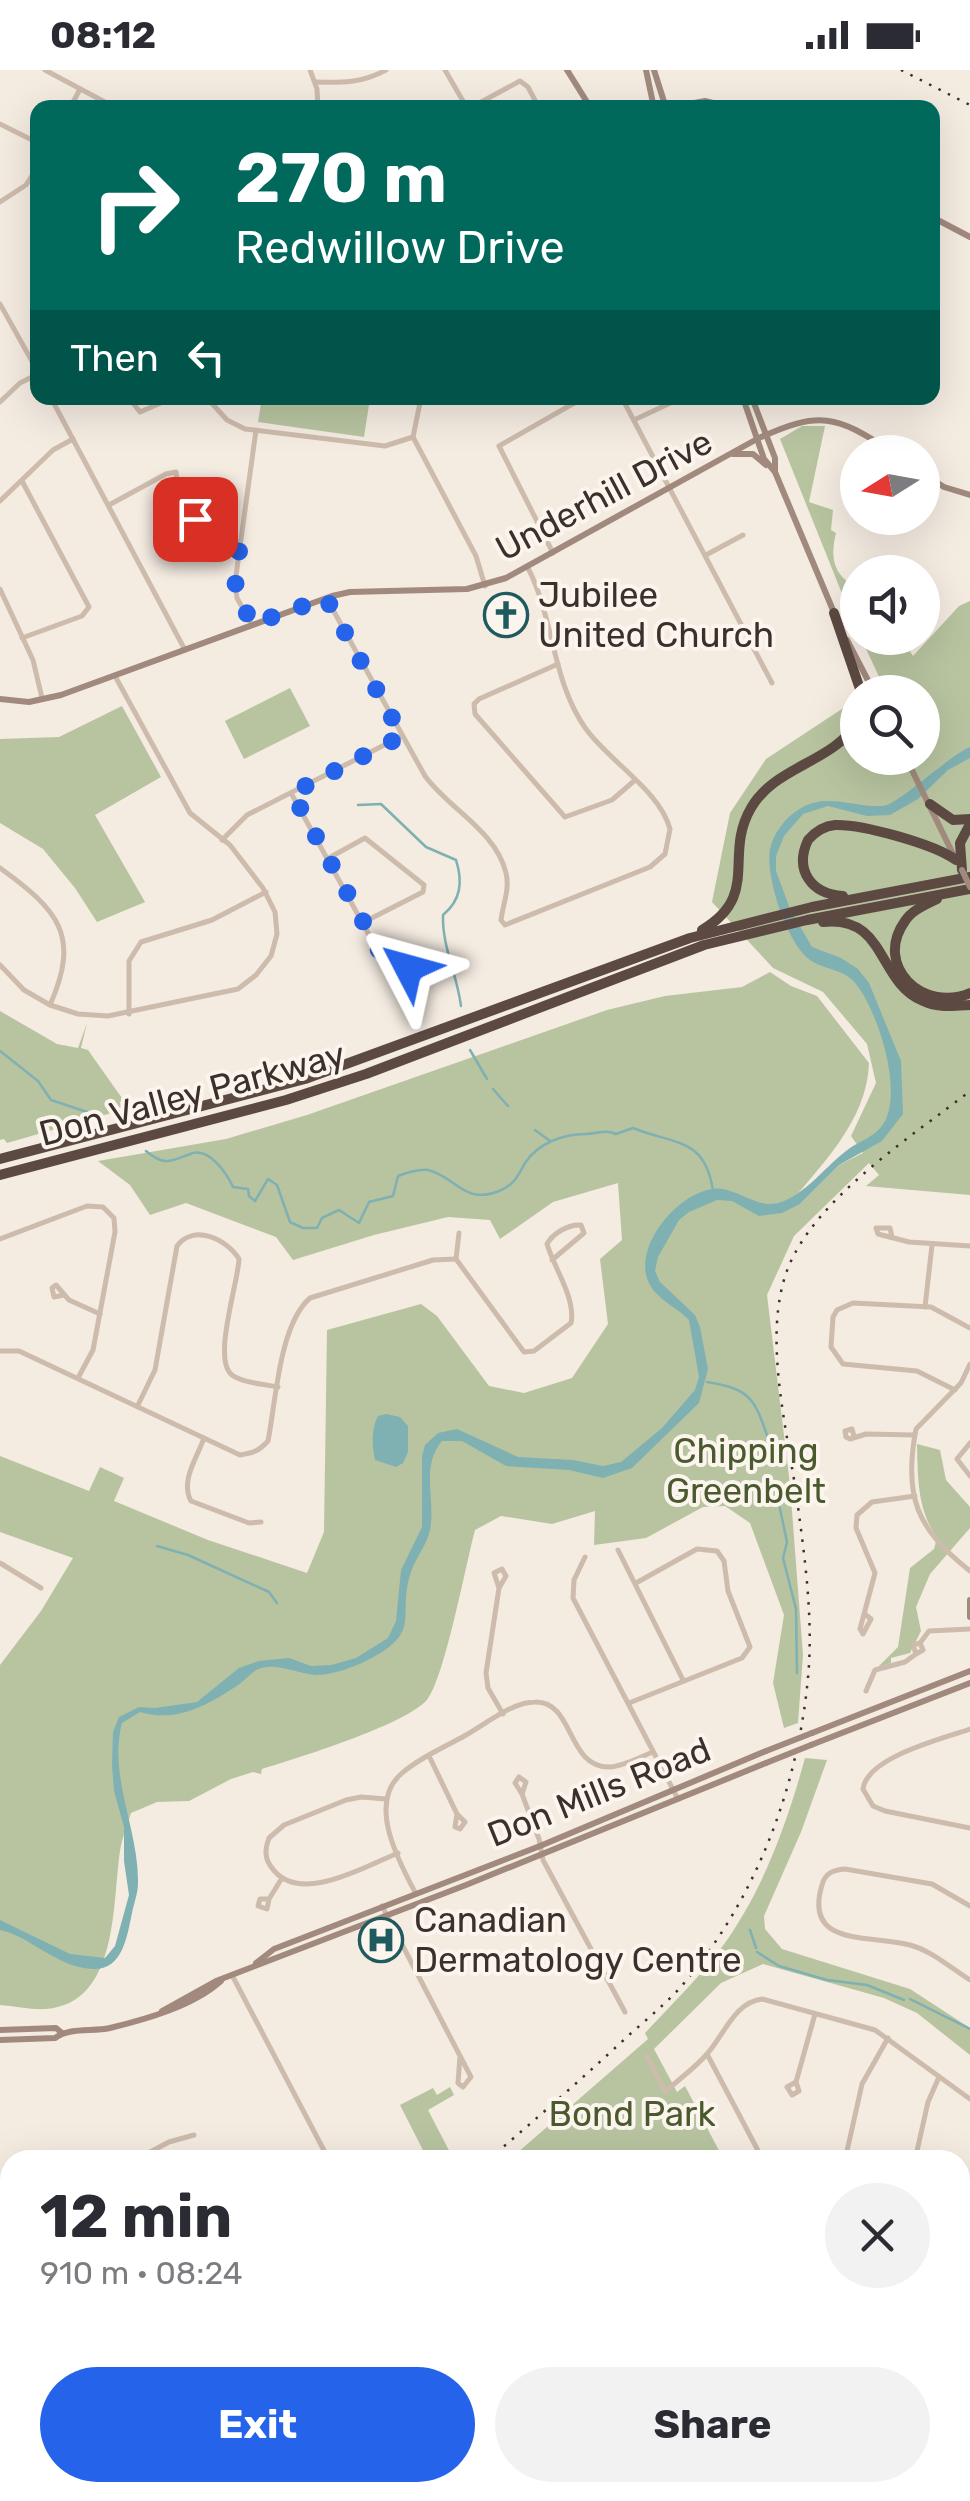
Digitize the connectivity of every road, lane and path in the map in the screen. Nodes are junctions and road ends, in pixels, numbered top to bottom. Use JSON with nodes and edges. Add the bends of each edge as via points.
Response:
{"nodes":[{"id":1,"x":46,"y":70,"type":"edge"},
{"id":2,"x":310,"y":70,"type":"edge"},
{"id":3,"x":386,"y":70,"type":"edge"},
{"id":4,"x":446,"y":70,"type":"edge"},
{"id":5,"x":567,"y":70,"type":"edge"},
{"id":6,"x":646,"y":70,"type":"edge"},
{"id":7,"x":654,"y":70,"type":"edge"},
{"id":8,"x":316,"y":82,"type":"junction"},
{"id":9,"x":80,"y":89,"type":"junction"},
{"id":10,"x":74,"y":100,"type":"edge"},
{"id":11,"x":101,"y":100,"type":"edge"},
{"id":12,"x":317,"y":100,"type":"edge"},
{"id":13,"x":463,"y":100,"type":"edge"},
{"id":14,"x":483,"y":100,"type":"edge"},
{"id":15,"x":534,"y":100,"type":"edge"},
{"id":16,"x":586,"y":100,"type":"edge"},
{"id":17,"x":652,"y":100,"type":"edge"},
{"id":18,"x":663,"y":100,"type":"edge"},
{"id":19,"x":0,"y":124,"type":"edge"},
{"id":20,"x":30,"y":139,"type":"edge"},
{"id":21,"x":30,"y":179,"type":"edge"},
{"id":22,"x":0,"y":202,"type":"edge"},
{"id":23,"x":940,"y":221,"type":"edge"},
{"id":24,"x":970,"y":238,"type":"edge"},
{"id":25,"x":0,"y":304,"type":"edge"},
{"id":26,"x":30,"y":358,"type":"edge"},
{"id":27,"x":30,"y":377,"type":"edge"},
{"id":28,"x":0,"y":402,"type":"edge"},
{"id":29,"x":55,"y":405,"type":"edge"},
{"id":30,"x":134,"y":405,"type":"edge"},
{"id":31,"x":156,"y":405,"type":"edge"},
{"id":32,"x":214,"y":405,"type":"edge"},
{"id":33,"x":420,"y":405,"type":"edge"},
{"id":34,"x":571,"y":405,"type":"edge"},
{"id":35,"x":626,"y":405,"type":"edge"},
{"id":36,"x":666,"y":405,"type":"edge"},
{"id":37,"x":745,"y":405,"type":"edge"},
{"id":38,"x":755,"y":405,"type":"edge"},
{"id":39,"x":634,"y":420,"type":"junction"},
{"id":40,"x":256,"y":430,"type":"junction"},
{"id":41,"x":767,"y":434,"type":"junction"},
{"id":42,"x":865,"y":435,"type":"edge"},
{"id":43,"x":413,"y":438,"type":"junction"},
{"id":44,"x":73,"y":439,"type":"junction"},
{"id":45,"x":757,"y":439,"type":"junction"},
{"id":46,"x":733,"y":454,"type":"junction"},
{"id":47,"x":775,"y":472,"type":"junction"},
{"id":48,"x":22,"y":481,"type":"junction"},
{"id":49,"x":940,"y":484,"type":"edge"},
{"id":50,"x":670,"y":489,"type":"junction"},
{"id":51,"x":970,"y":495,"type":"edge"},
{"id":52,"x":0,"y":501,"type":"edge"},
{"id":53,"x":110,"y":506,"type":"junction"},
{"id":54,"x":743,"y":535,"type":"dead end"},
{"id":55,"x":240,"y":542,"type":"junction"},
{"id":56,"x":554,"y":554,"type":"junction"},
{"id":57,"x":706,"y":555,"type":"junction"},
{"id":58,"x":528,"y":568,"type":"junction"},
{"id":59,"x":485,"y":586,"type":"junction"},
{"id":60,"x":0,"y":590,"type":"edge"},
{"id":61,"x":326,"y":598,"type":"junction"},
{"id":62,"x":834,"y":613,"type":"junction"},
{"id":63,"x":252,"y":624,"type":"junction"},
{"id":64,"x":22,"y":638,"type":"junction"},
{"id":65,"x":186,"y":650,"type":"junction"},
{"id":66,"x":558,"y":664,"type":"junction"},
{"id":67,"x":855,"y":675,"type":"edge"},
{"id":68,"x":865,"y":675,"type":"edge"},
{"id":69,"x":115,"y":676,"type":"junction"},
{"id":70,"x":772,"y":683,"type":"dead end"},
{"id":71,"x":0,"y":699,"type":"edge"},
{"id":72,"x":43,"y":700,"type":"junction"},
{"id":73,"x":402,"y":736,"type":"junction"},
{"id":74,"x":840,"y":743,"type":"edge"},
{"id":75,"x":915,"y":775,"type":"edge"},
{"id":76,"x":634,"y":780,"type":"junction"},
{"id":77,"x":292,"y":793,"type":"junction"},
{"id":78,"x":930,"y":804,"type":"junction"},
{"id":79,"x":970,"y":822,"type":"edge"},
{"id":80,"x":222,"y":840,"type":"junction"},
{"id":81,"x":328,"y":859,"type":"junction"},
{"id":82,"x":961,"y":867,"type":"edge"},
{"id":83,"x":0,"y":868,"type":"edge"},
{"id":84,"x":970,"y":888,"type":"edge"},
{"id":85,"x":266,"y":892,"type":"junction"},
{"id":86,"x":948,"y":892,"type":"junction"},
{"id":87,"x":864,"y":896,"type":"junction"},
{"id":88,"x":807,"y":920,"type":"junction"},
{"id":89,"x":362,"y":923,"type":"junction"},
{"id":90,"x":761,"y":925,"type":"junction"},
{"id":91,"x":690,"y":938,"type":"junction"},
{"id":92,"x":0,"y":965,"type":"edge"},
{"id":93,"x":408,"y":968,"type":"dead end"},
{"id":94,"x":970,"y":993,"type":"edge"},
{"id":95,"x":50,"y":1005,"type":"junction"},
{"id":96,"x":970,"y":1005,"type":"edge"},
{"id":97,"x":129,"y":1014,"type":"junction"},
{"id":98,"x":0,"y":1159,"type":"edge"},
{"id":99,"x":0,"y":1175,"type":"edge"},
{"id":100,"x":459,"y":1233,"type":"dead end"},
{"id":101,"x":892,"y":1237,"type":"dead end"},
{"id":102,"x":0,"y":1240,"type":"edge"},
{"id":103,"x":932,"y":1244,"type":"junction"},
{"id":104,"x":970,"y":1246,"type":"edge"},
{"id":105,"x":456,"y":1258,"type":"junction"},
{"id":106,"x":552,"y":1260,"type":"junction"},
{"id":107,"x":64,"y":1294,"type":"dead end"},
{"id":108,"x":924,"y":1306,"type":"junction"},
{"id":109,"x":100,"y":1314,"type":"junction"},
{"id":110,"x":970,"y":1328,"type":"edge"},
{"id":111,"x":0,"y":1351,"type":"edge"},
{"id":112,"x":970,"y":1364,"type":"edge"},
{"id":113,"x":78,"y":1378,"type":"junction"},
{"id":114,"x":278,"y":1387,"type":"junction"},
{"id":115,"x":955,"y":1390,"type":"junction"},
{"id":116,"x":138,"y":1405,"type":"junction"},
{"id":117,"x":915,"y":1435,"type":"junction"},
{"id":118,"x":854,"y":1436,"type":"dead end"},
{"id":119,"x":204,"y":1438,"type":"junction"},
{"id":120,"x":970,"y":1444,"type":"edge"},
{"id":121,"x":970,"y":1476,"type":"edge"},
{"id":122,"x":914,"y":1496,"type":"junction"},
{"id":123,"x":261,"y":1522,"type":"dead end"},
{"id":124,"x":618,"y":1550,"type":"dead end"},
{"id":125,"x":585,"y":1558,"type":"dead end"},
{"id":126,"x":0,"y":1563,"type":"edge"},
{"id":127,"x":970,"y":1570,"type":"edge"},
{"id":128,"x":636,"y":1583,"type":"junction"},
{"id":129,"x":41,"y":1588,"type":"dead end"},
{"id":130,"x":499,"y":1588,"type":"dead end"},
{"id":131,"x":970,"y":1600,"type":"edge"},
{"id":132,"x":866,"y":1615,"type":"dead end"},
{"id":133,"x":970,"y":1617,"type":"edge"},
{"id":134,"x":970,"y":1629,"type":"edge"},
{"id":135,"x":970,"y":1671,"type":"edge"},
{"id":136,"x":683,"y":1680,"type":"junction"},
{"id":137,"x":970,"y":1684,"type":"edge"},
{"id":138,"x":866,"y":1692,"type":"dead end"},
{"id":139,"x":629,"y":1703,"type":"junction"},
{"id":140,"x":503,"y":1714,"type":"junction"},
{"id":141,"x":970,"y":1728,"type":"edge"},
{"id":142,"x":653,"y":1752,"type":"junction"},
{"id":143,"x":429,"y":1757,"type":"junction"},
{"id":144,"x":674,"y":1790,"type":"junction"},
{"id":145,"x":522,"y":1794,"type":"dead end"},
{"id":146,"x":386,"y":1799,"type":"junction"},
{"id":147,"x":678,"y":1799,"type":"junction"},
{"id":148,"x":457,"y":1814,"type":"dead end"},
{"id":149,"x":970,"y":1826,"type":"edge"},
{"id":150,"x":541,"y":1850,"type":"junction"},
{"id":151,"x":398,"y":1853,"type":"junction"},
{"id":152,"x":500,"y":1860,"type":"junction"},
{"id":153,"x":503,"y":1870,"type":"junction"},
{"id":154,"x":462,"y":1875,"type":"junction"},
{"id":155,"x":282,"y":1878,"type":"junction"},
{"id":156,"x":466,"y":1886,"type":"junction"},
{"id":157,"x":416,"y":1894,"type":"junction"},
{"id":158,"x":269,"y":1899,"type":"dead end"},
{"id":159,"x":421,"y":1903,"type":"junction"},
{"id":160,"x":382,"y":1906,"type":"junction"},
{"id":161,"x":970,"y":1906,"type":"edge"},
{"id":162,"x":386,"y":1916,"type":"junction"},
{"id":163,"x":251,"y":1967,"type":"junction"},
{"id":164,"x":232,"y":1975,"type":"junction"},
{"id":165,"x":970,"y":1980,"type":"edge"},
{"id":166,"x":625,"y":2012,"type":"dead end"},
{"id":167,"x":815,"y":2014,"type":"junction"},
{"id":168,"x":0,"y":2030,"type":"edge"},
{"id":169,"x":62,"y":2033,"type":"junction"},
{"id":170,"x":888,"y":2038,"type":"junction"},
{"id":171,"x":0,"y":2040,"type":"edge"},
{"id":172,"x":708,"y":2054,"type":"junction"},
{"id":173,"x":460,"y":2056,"type":"junction"},
{"id":174,"x":646,"y":2056,"type":"dead end"},
{"id":175,"x":940,"y":2077,"type":"junction"},
{"id":176,"x":796,"y":2082,"type":"dead end"},
{"id":177,"x":970,"y":2099,"type":"edge"},
{"id":178,"x":194,"y":2136,"type":"dead end"},
{"id":179,"x":154,"y":2150,"type":"edge"},
{"id":180,"x":324,"y":2150,"type":"edge"},
{"id":181,"x":758,"y":2150,"type":"edge"},
{"id":182,"x":847,"y":2150,"type":"edge"},
{"id":183,"x":916,"y":2150,"type":"edge"}],
"edges":[{"from":1,"to":9,"type":"street"},
{"from":2,"to":8,"type":"street"},
{"from":3,"to":8,"type":"street","via":[[366,80]]},
{"from":4,"to":13,"type":"street"},
{"from":5,"to":16,"type":"main road"},
{"from":6,"to":17,"type":"main road"},
{"from":7,"to":18,"type":"main road"},
{"from":8,"to":12,"type":"street"},
{"from":9,"to":10,"type":"street"},
{"from":9,"to":11,"type":"street"},
{"from":14,"to":15,"type":"street","via":[[520,80]]},
{"from":19,"to":20,"type":"street"},
{"from":21,"to":22,"type":"street"},
{"from":23,"to":24,"type":"main road"},
{"from":25,"to":26,"type":"street"},
{"from":27,"to":28,"type":"street"},
{"from":29,"to":44,"type":"street"},
{"from":30,"to":31,"type":"street","via":[[140,412]]},
{"from":32,"to":40,"type":"street","via":[[226,420]]},
{"from":33,"to":43,"type":"street"},
{"from":34,"to":56,"type":"street","via":[[500,446]]},
{"from":35,"to":39,"type":"street"},
{"from":36,"to":39,"type":"street"},
{"from":37,"to":45,"type":"main road"},
{"from":38,"to":41,"type":"main road"},
{"from":39,"to":50,"type":"street"},
{"from":40,"to":43,"type":"street","via":[[385,446]]},
{"from":40,"to":55,"type":"street"},
{"from":41,"to":42,"type":"main road","name":"Underhill Drive","via":[[801,421],[829,420]]},
{"from":41,"to":45,"type":"main road","name":"Underhill Drive"},
{"from":41,"to":47,"type":"main road"},
{"from":43,"to":59,"type":"street","via":[[476,556]]},
{"from":44,"to":48,"type":"street"},
{"from":44,"to":53,"type":"street"},
{"from":45,"to":46,"type":"main road","name":"Underhill Drive"},
{"from":45,"to":47,"type":"main road"},
{"from":46,"to":47,"type":"main road","via":[[754,454]]},
{"from":46,"to":50,"type":"main road","name":"Underhill Drive"},
{"from":47,"to":62,"type":"main road"},
{"from":48,"to":52,"type":"street"},
{"from":48,"to":64,"type":"street","via":[[89,607],[82,616]]},
{"from":49,"to":51,"type":"main road"},
{"from":50,"to":56,"type":"main road","name":"Underhill Drive"},
{"from":50,"to":57,"type":"street"},
{"from":53,"to":55,"type":"street","via":[[176,472],[204,536]]},
{"from":53,"to":65,"type":"street"},
{"from":54,"to":57,"type":"street"},
{"from":55,"to":63,"type":"street","via":[[235,589]]},
{"from":56,"to":58,"type":"main road","name":"Underhill Drive"},
{"from":57,"to":70,"type":"street"},
{"from":58,"to":59,"type":"main road","name":"Underhill Drive"},
{"from":58,"to":66,"type":"street"},
{"from":59,"to":61,"type":"main road","name":"Underhill Drive"},
{"from":60,"to":64,"type":"street"},
{"from":61,"to":63,"type":"main road","name":"Underhill Drive"},
{"from":61,"to":73,"type":"street"},
{"from":62,"to":67,"type":"highway"},
{"from":62,"to":68,"type":"main road"},
{"from":63,"to":65,"type":"main road","name":"Underhill Drive"},
{"from":64,"to":72,"type":"street"},
{"from":65,"to":69,"type":"main road","name":"Underhill Drive"},
{"from":66,"to":76,"type":"street","via":[[584,727]]},
{"from":66,"to":76,"type":"street","via":[[483,697],[474,704],[476,714],[565,817],[612,800]]},
{"from":69,"to":72,"type":"main road","name":"Underhill Drive"},
{"from":69,"to":80,"type":"street","via":[[190,813]]},
{"from":71,"to":72,"type":"main road","name":"Underhill Drive"},
{"from":73,"to":76,"type":"street","via":[[432,786],[499,854],[507,878],[505,925],[658,861],[668,846],[668,821]]},
{"from":73,"to":77,"type":"street"},
{"from":74,"to":91,"type":"highway","via":[[760,794],[744,824],[732,904]]},
{"from":75,"to":78,"type":"main road"},
{"from":77,"to":80,"type":"street","via":[[247,816]]},
{"from":77,"to":81,"type":"street"},
{"from":78,"to":79,"type":"highway","via":[[953,820]]},
{"from":78,"to":82,"type":"main road"},
{"from":79,"to":82,"type":"highway","via":[[960,843]]},
{"from":80,"to":85,"type":"street"},
{"from":81,"to":89,"type":"street"},
{"from":81,"to":89,"type":"street","via":[[365,838],[424,885]]},
{"from":82,"to":84,"type":"main road","bridge":true},
{"from":82,"to":87,"type":"highway","name":"Don Valley Parkway"},
{"from":82,"to":87,"type":"highway","via":[[925,844],[845,826],[814,833],[802,857],[812,885],[830,895]]},
{"from":83,"to":95,"type":"street","via":[[36,895],[65,937],[66,958]]},
{"from":84,"to":86,"type":"highway","name":"Don Valley Parkway"},
{"from":85,"to":97,"type":"street","via":[[212,920],[142,942],[129,961]]},
{"from":85,"to":97,"type":"street","via":[[277,934],[256,975],[238,989]]},
{"from":86,"to":88,"type":"highway","name":"Don Valley Parkway"},
{"from":86,"to":94,"type":"highway","via":[[904,921],[897,960],[920,993],[944,1000]]},
{"from":87,"to":90,"type":"highway","name":"Don Valley Parkway"},
{"from":88,"to":90,"type":"highway","name":"Don Valley Parkway"},
{"from":88,"to":96,"type":"highway","via":[[857,926],[901,986],[924,1002]]},
{"from":89,"to":93,"type":"street","via":[[385,960]]},
{"from":90,"to":91,"type":"highway","name":"Don Valley Parkway"},
{"from":90,"to":99,"type":"highway","name":"Don Valley Parkway","via":[[350,1080]]},
{"from":91,"to":98,"type":"highway","name":"Don Valley Parkway","via":[[305,1079]]},
{"from":92,"to":95,"type":"street"},
{"from":95,"to":97,"type":"street","via":[[78,1014]]},
{"from":100,"to":105,"type":"street"},
{"from":101,"to":103,"type":"street"},
{"from":102,"to":109,"type":"street","via":[[87,1206],[107,1209],[116,1232]]},
{"from":103,"to":104,"type":"street"},
{"from":103,"to":108,"type":"street"},
{"from":105,"to":106,"type":"street","via":[[528,1353],[571,1323]]},
{"from":105,"to":114,"type":"street","via":[[310,1298],[293,1321]]},
{"from":106,"to":106,"type":"street","via":[[581,1238],[581,1225],[550,1238]]},
{"from":107,"to":109,"type":"street"},
{"from":108,"to":110,"type":"street"},
{"from":108,"to":115,"type":"street","via":[[853,1303],[837,1310],[834,1355],[852,1367],[916,1371]]},
{"from":109,"to":113,"type":"street"},
{"from":111,"to":113,"type":"street","via":[[19,1351]]},
{"from":112,"to":115,"type":"street"},
{"from":113,"to":116,"type":"street"},
{"from":114,"to":116,"type":"street","via":[[226,1368],[239,1259],[227,1246],[191,1233],[177,1246],[155,1370]]},
{"from":114,"to":119,"type":"street","via":[[268,1441],[260,1450],[240,1454]]},
{"from":115,"to":117,"type":"street","via":[[922,1419]]},
{"from":116,"to":119,"type":"street"},
{"from":117,"to":118,"type":"street"},
{"from":117,"to":122,"type":"street"},
{"from":119,"to":123,"type":"street","via":[[186,1482],[190,1501]]},
{"from":120,"to":121,"type":"street","via":[[957,1459]]},
{"from":122,"to":127,"type":"street","via":[[929,1534]]},
{"from":122,"to":132,"type":"street","via":[[872,1502],[857,1515],[875,1573]]},
{"from":124,"to":128,"type":"street"},
{"from":125,"to":139,"type":"street","via":[[573,1598]]},
{"from":126,"to":129,"type":"street"},
{"from":128,"to":136,"type":"street"},
{"from":128,"to":136,"type":"street","via":[[697,1549],[723,1557],[750,1650]]},
{"from":130,"to":140,"type":"street","via":[[486,1673]]},
{"from":131,"to":133,"type":"main road"},
{"from":134,"to":138,"type":"street","via":[[925,1634],[911,1660],[875,1670]]},
{"from":135,"to":144,"type":"main road","name":"Don Mills Road","bridge":true},
{"from":136,"to":139,"type":"street"},
{"from":137,"to":147,"type":"main road","name":"Don Mills Road","bridge":true},
{"from":139,"to":142,"type":"street"},
{"from":140,"to":142,"type":"street","via":[[529,1702],[548,1704],[584,1757],[599,1766]]},
{"from":140,"to":143,"type":"street"},
{"from":141,"to":149,"type":"street","via":[[885,1761],[867,1775],[863,1789],[885,1811]]},
{"from":142,"to":144,"type":"street"},
{"from":143,"to":146,"type":"street","via":[[397,1778]]},
{"from":143,"to":148,"type":"street"},
{"from":144,"to":147,"type":"street"},
{"from":144,"to":150,"type":"main road","name":"Don Mills Road"},
{"from":145,"to":150,"type":"street"},
{"from":146,"to":151,"type":"street"},
{"from":146,"to":155,"type":"street","via":[[353,1798],[278,1829],[265,1851]]},
{"from":147,"to":150,"type":"main road","name":"Don Mills Road"},
{"from":150,"to":152,"type":"main road","name":"Don Mills Road"},
{"from":150,"to":153,"type":"main road","name":"Don Mills Road"},
{"from":150,"to":166,"type":"street"},
{"from":151,"to":155,"type":"street","via":[[326,1883]]},
{"from":151,"to":157,"type":"street"},
{"from":152,"to":153,"type":"main road"},
{"from":152,"to":154,"type":"main road","name":"Don Mills Road"},
{"from":153,"to":156,"type":"main road","name":"Don Mills Road"},
{"from":154,"to":156,"type":"main road"},
{"from":154,"to":157,"type":"main road","name":"Don Mills Road"},
{"from":155,"to":158,"type":"street"},
{"from":156,"to":159,"type":"main road","name":"Don Mills Road"},
{"from":157,"to":159,"type":"street"},
{"from":157,"to":160,"type":"main road","name":"Don Mills Road"},
{"from":159,"to":162,"type":"main road","name":"Don Mills Road"},
{"from":160,"to":162,"type":"street"},
{"from":160,"to":163,"type":"main road","name":"Don Mills Road","via":[[274,1949]]},
{"from":161,"to":165,"type":"street","via":[[932,1884],[845,1869],[825,1878],[818,1910],[831,1932],[914,1946]]},
{"from":162,"to":163,"type":"main road","name":"Don Mills Road"},
{"from":162,"to":173,"type":"street"},
{"from":163,"to":164,"type":"main road","name":"Don Mills Road"},
{"from":164,"to":169,"type":"main road","name":"Don Mills Road","via":[[172,2010],[108,2029]]},
{"from":164,"to":180,"type":"street"},
{"from":167,"to":170,"type":"street"},
{"from":167,"to":172,"type":"street","via":[[751,2001]]},
{"from":167,"to":176,"type":"street"},
{"from":168,"to":169,"type":"main road","name":"Don Mills Road"},
{"from":169,"to":171,"type":"main road","name":"Don Mills Road"},
{"from":170,"to":175,"type":"street"},
{"from":170,"to":182,"type":"street","via":[[862,2084]]},
{"from":172,"to":174,"type":"street","via":[[665,2092]]},
{"from":172,"to":181,"type":"street"},
{"from":173,"to":173,"type":"street","via":[[458,2083],[463,2087],[471,2077]]},
{"from":175,"to":177,"type":"street"},
{"from":175,"to":183,"type":"street"},
{"from":178,"to":179,"type":"street"}]}
